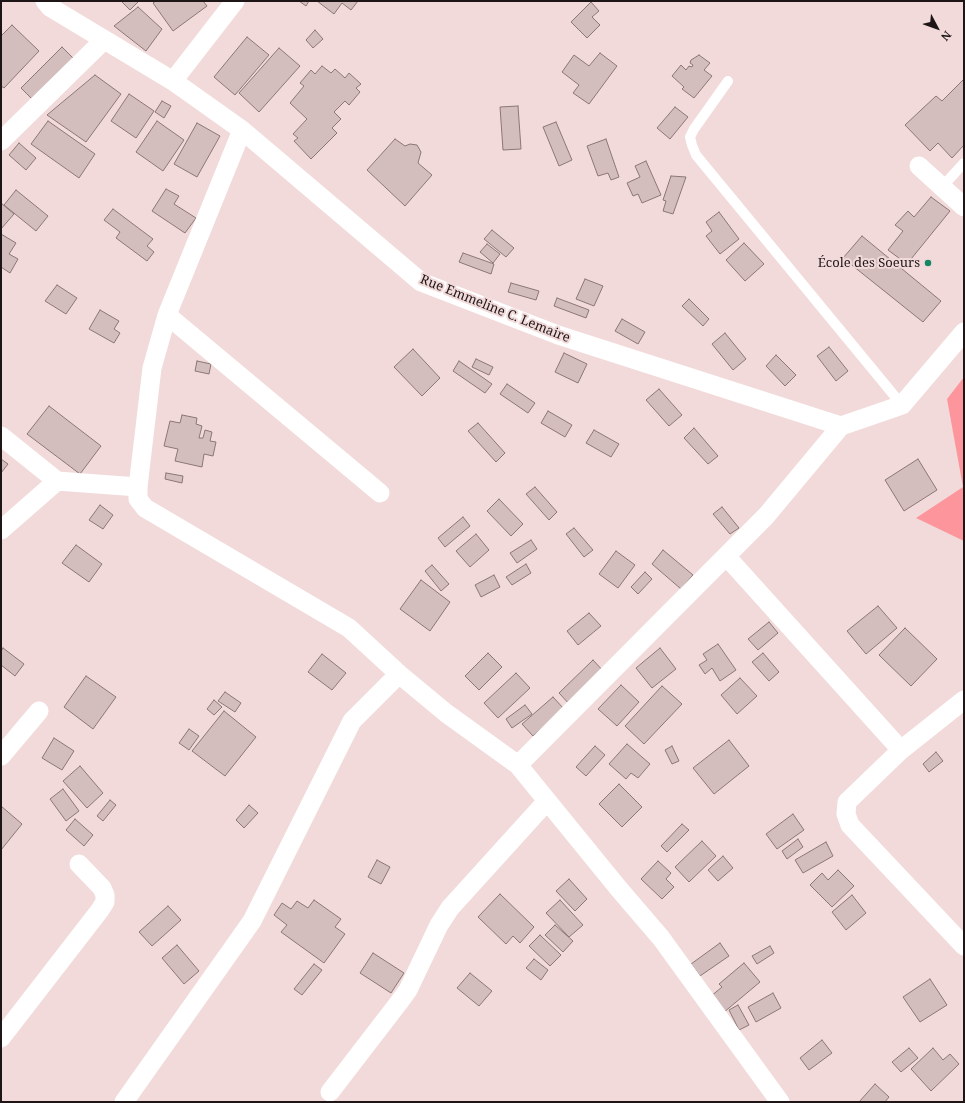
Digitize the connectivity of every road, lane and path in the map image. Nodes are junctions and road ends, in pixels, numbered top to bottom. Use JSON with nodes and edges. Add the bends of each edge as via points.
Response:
{"nodes":[{"id":1,"x":235,"y":1,"type":"edge"},
{"id":2,"x":51,"y":3,"type":"edge"},
{"id":3,"x":104,"y":40,"type":"junction"},
{"id":4,"x":173,"y":81,"type":"junction"},
{"id":5,"x":728,"y":81,"type":"dead end"},
{"id":6,"x":242,"y":130,"type":"junction"},
{"id":7,"x":1,"y":141,"type":"edge"},
{"id":8,"x":964,"y":163,"type":"edge"},
{"id":9,"x":918,"y":166,"type":"dead end"},
{"id":10,"x":942,"y":187,"type":"junction"},
{"id":11,"x":964,"y":207,"type":"edge"},
{"id":12,"x":166,"y":314,"type":"junction"},
{"id":13,"x":964,"y":332,"type":"edge"},
{"id":14,"x":902,"y":405,"type":"junction"},
{"id":15,"x":841,"y":426,"type":"junction"},
{"id":16,"x":1,"y":436,"type":"edge"},
{"id":17,"x":57,"y":481,"type":"junction"},
{"id":18,"x":138,"y":487,"type":"junction"},
{"id":19,"x":380,"y":493,"type":"dead end"},
{"id":20,"x":1,"y":530,"type":"edge"},
{"id":21,"x":726,"y":556,"type":"junction"},
{"id":22,"x":399,"y":674,"type":"junction"},
{"id":23,"x":964,"y":700,"type":"edge"},
{"id":24,"x":39,"y":711,"type":"dead end"},
{"id":25,"x":901,"y":750,"type":"junction"},
{"id":26,"x":1,"y":756,"type":"edge"},
{"id":27,"x":518,"y":765,"type":"junction"},
{"id":28,"x":547,"y":800,"type":"junction"},
{"id":29,"x":79,"y":864,"type":"dead end"},
{"id":30,"x":964,"y":946,"type":"edge"},
{"id":31,"x":1,"y":1038,"type":"edge"},
{"id":32,"x":330,"y":1092,"type":"dead end"},
{"id":33,"x":124,"y":1102,"type":"edge"},
{"id":34,"x":780,"y":1102,"type":"edge"}],
"edges":[{"from":1,"to":4,"type":"street"},
{"from":2,"to":3,"type":"street","name":"Rue Emmeline C. Lemaire"},
{"from":3,"to":4,"type":"street","name":"Rue Emmeline C. Lemaire"},
{"from":3,"to":7,"type":"street"},
{"from":4,"to":6,"type":"street","name":"Rue Emmeline C. Lemaire"},
{"from":5,"to":14,"type":"lane","via":[[690,137],[696,155]]},
{"from":6,"to":12,"type":"street"},
{"from":6,"to":15,"type":"street","name":"Rue Emmeline C. Lemaire","via":[[421,282],[558,335]]},
{"from":8,"to":10,"type":"lane"},
{"from":9,"to":10,"type":"street"},
{"from":10,"to":11,"type":"street"},
{"from":12,"to":18,"type":"street","via":[[152,368]]},
{"from":12,"to":19,"type":"street"},
{"from":13,"to":14,"type":"street"},
{"from":14,"to":15,"type":"street"},
{"from":15,"to":21,"type":"street","via":[[766,516]]},
{"from":16,"to":17,"type":"street"},
{"from":17,"to":18,"type":"street"},
{"from":17,"to":20,"type":"street"},
{"from":18,"to":22,"type":"street","via":[[138,499],[145,508],[349,628]]},
{"from":21,"to":25,"type":"street"},
{"from":21,"to":27,"type":"street"},
{"from":22,"to":27,"type":"street","via":[[446,713]]},
{"from":22,"to":33,"type":"street","via":[[352,721],[252,921]]},
{"from":23,"to":25,"type":"street"},
{"from":24,"to":26,"type":"street"},
{"from":25,"to":30,"type":"street","via":[[847,802],[846,814],[850,825]]},
{"from":27,"to":28,"type":"street"},
{"from":28,"to":32,"type":"street","via":[[450,908],[439,925],[408,990]]},
{"from":28,"to":34,"type":"street","via":[[661,938]]},
{"from":29,"to":31,"type":"street","via":[[102,888],[105,902]]}]}
